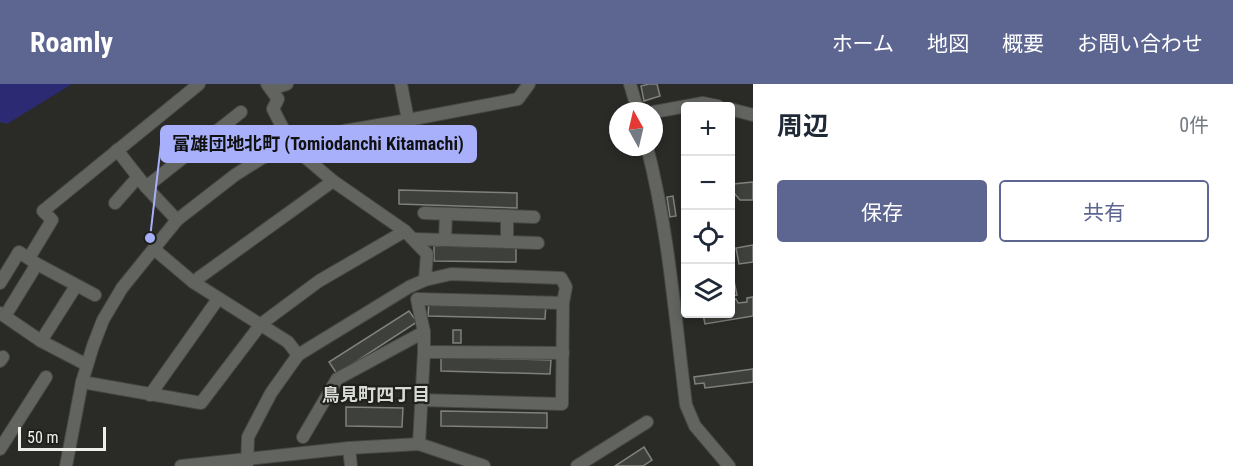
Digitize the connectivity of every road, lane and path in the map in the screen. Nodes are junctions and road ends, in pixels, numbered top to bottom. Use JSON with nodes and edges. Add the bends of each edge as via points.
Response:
{"nodes":[{"id":1,"x":199,"y":84,"type":"edge"},
{"id":2,"x":287,"y":84,"type":"edge"},
{"id":3,"x":401,"y":84,"type":"edge"},
{"id":4,"x":529,"y":84,"type":"edge"},
{"id":5,"x":630,"y":84,"type":"edge"},
{"id":6,"x":269,"y":86,"type":"edge"},
{"id":7,"x":635,"y":102,"type":"edge"},
{"id":8,"x":681,"y":107,"type":"edge"},
{"id":9,"x":663,"y":110,"type":"edge"},
{"id":10,"x":735,"y":111,"type":"edge"},
{"id":11,"x":241,"y":112,"type":"dead end"},
{"id":12,"x":753,"y":115,"type":"edge"},
{"id":13,"x":408,"y":120,"type":"junction"},
{"id":14,"x":292,"y":146,"type":"junction"},
{"id":15,"x":117,"y":150,"type":"junction"},
{"id":16,"x":649,"y":156,"type":"edge"},
{"id":17,"x":333,"y":181,"type":"junction"},
{"id":18,"x":142,"y":182,"type":"junction"},
{"id":19,"x":114,"y":203,"type":"dead end"},
{"id":20,"x":424,"y":213,"type":"dead end"},
{"id":21,"x":446,"y":214,"type":"junction"},
{"id":22,"x":507,"y":216,"type":"junction"},
{"id":23,"x":534,"y":217,"type":"dead end"},
{"id":24,"x":177,"y":220,"type":"junction"},
{"id":25,"x":409,"y":235,"type":"junction"},
{"id":26,"x":445,"y":240,"type":"junction"},
{"id":27,"x":507,"y":242,"type":"junction"},
{"id":28,"x":538,"y":243,"type":"dead end"},
{"id":29,"x":154,"y":249,"type":"junction"},
{"id":30,"x":33,"y":261,"type":"junction"},
{"id":31,"x":425,"y":280,"type":"junction"},
{"id":32,"x":193,"y":282,"type":"junction"},
{"id":33,"x":0,"y":283,"type":"edge"},
{"id":34,"x":76,"y":286,"type":"junction"},
{"id":35,"x":409,"y":287,"type":"junction"},
{"id":36,"x":95,"y":295,"type":"dead end"},
{"id":37,"x":218,"y":299,"type":"junction"},
{"id":38,"x":417,"y":299,"type":"junction"},
{"id":39,"x":563,"y":303,"type":"junction"},
{"id":40,"x":3,"y":315,"type":"edge"},
{"id":41,"x":261,"y":324,"type":"junction"},
{"id":42,"x":424,"y":332,"type":"junction"},
{"id":43,"x":41,"y":341,"type":"junction"},
{"id":44,"x":424,"y":352,"type":"junction"},
{"id":45,"x":563,"y":353,"type":"junction"},
{"id":46,"x":298,"y":355,"type":"junction"},
{"id":47,"x":87,"y":365,"type":"junction"},
{"id":48,"x":46,"y":377,"type":"dead end"},
{"id":49,"x":82,"y":382,"type":"junction"},
{"id":50,"x":150,"y":395,"type":"junction"},
{"id":51,"x":421,"y":400,"type":"junction"},
{"id":52,"x":647,"y":422,"type":"dead end"},
{"id":53,"x":303,"y":436,"type":"dead end"},
{"id":54,"x":419,"y":444,"type":"junction"},
{"id":55,"x":349,"y":448,"type":"junction"},
{"id":56,"x":0,"y":449,"type":"edge"},
{"id":57,"x":247,"y":462,"type":"edge"},
{"id":58,"x":66,"y":466,"type":"edge"},
{"id":59,"x":181,"y":466,"type":"edge"},
{"id":60,"x":351,"y":466,"type":"edge"},
{"id":61,"x":484,"y":466,"type":"edge"},
{"id":62,"x":576,"y":466,"type":"edge"},
{"id":63,"x":729,"y":466,"type":"edge"}],
"edges":[{"from":1,"to":15,"type":"street"},
{"from":2,"to":6,"type":"street"},
{"from":3,"to":13,"type":"street"},
{"from":4,"to":13,"type":"street","via":[[518,99]]},
{"from":5,"to":7,"type":"street"},
{"from":6,"to":14,"type":"street","via":[[278,99],[273,109]]},
{"from":8,"to":9,"type":"street"},
{"from":10,"to":12,"type":"street"},
{"from":11,"to":18,"type":"street"},
{"from":13,"to":14,"type":"street","via":[[344,131]]},
{"from":14,"to":17,"type":"street"},
{"from":14,"to":24,"type":"street","via":[[235,175]]},
{"from":15,"to":18,"type":"street"},
{"from":15,"to":30,"type":"street","via":[[43,211],[52,220]]},
{"from":16,"to":63,"type":"street","via":[[663,221],[686,405],[695,426]]},
{"from":17,"to":25,"type":"street"},
{"from":17,"to":32,"type":"street"},
{"from":18,"to":19,"type":"street"},
{"from":18,"to":24,"type":"street"},
{"from":20,"to":21,"type":"street"},
{"from":21,"to":22,"type":"street"},
{"from":21,"to":26,"type":"street"},
{"from":22,"to":23,"type":"street"},
{"from":22,"to":27,"type":"street"},
{"from":24,"to":29,"type":"street"},
{"from":25,"to":26,"type":"street"},
{"from":25,"to":31,"type":"street","via":[[427,255]]},
{"from":25,"to":41,"type":"street","via":[[319,281]]},
{"from":26,"to":27,"type":"street"},
{"from":27,"to":28,"type":"street"},
{"from":29,"to":32,"type":"street"},
{"from":29,"to":47,"type":"street","via":[[122,288],[103,320]]},
{"from":30,"to":33,"type":"street","via":[[19,252]]},
{"from":30,"to":34,"type":"street"},
{"from":30,"to":40,"type":"street"},
{"from":31,"to":35,"type":"street"},
{"from":31,"to":39,"type":"street","via":[[451,274],[561,278],[566,287]]},
{"from":32,"to":37,"type":"street"},
{"from":34,"to":36,"type":"street"},
{"from":34,"to":43,"type":"street"},
{"from":35,"to":38,"type":"street"},
{"from":35,"to":46,"type":"street"},
{"from":37,"to":41,"type":"street"},
{"from":37,"to":50,"type":"street"},
{"from":38,"to":39,"type":"street"},
{"from":38,"to":42,"type":"street"},
{"from":39,"to":45,"type":"street"},
{"from":40,"to":43,"type":"street"},
{"from":41,"to":46,"type":"street","via":[[288,342]]},
{"from":41,"to":50,"type":"street","via":[[201,403]]},
{"from":42,"to":44,"type":"street"},
{"from":42,"to":53,"type":"street","via":[[338,379]]},
{"from":43,"to":47,"type":"street"},
{"from":44,"to":45,"type":"street"},
{"from":44,"to":51,"type":"street"},
{"from":45,"to":51,"type":"street","via":[[562,404]]},
{"from":46,"to":57,"type":"street","via":[[271,393],[248,436]]},
{"from":47,"to":49,"type":"street"},
{"from":48,"to":56,"type":"street"},
{"from":49,"to":50,"type":"street"},
{"from":49,"to":58,"type":"street"},
{"from":51,"to":54,"type":"street"},
{"from":52,"to":62,"type":"street"},
{"from":54,"to":55,"type":"street"},
{"from":54,"to":61,"type":"street"},
{"from":55,"to":57,"type":"street"},
{"from":55,"to":60,"type":"street"},
{"from":57,"to":59,"type":"street"}]}
